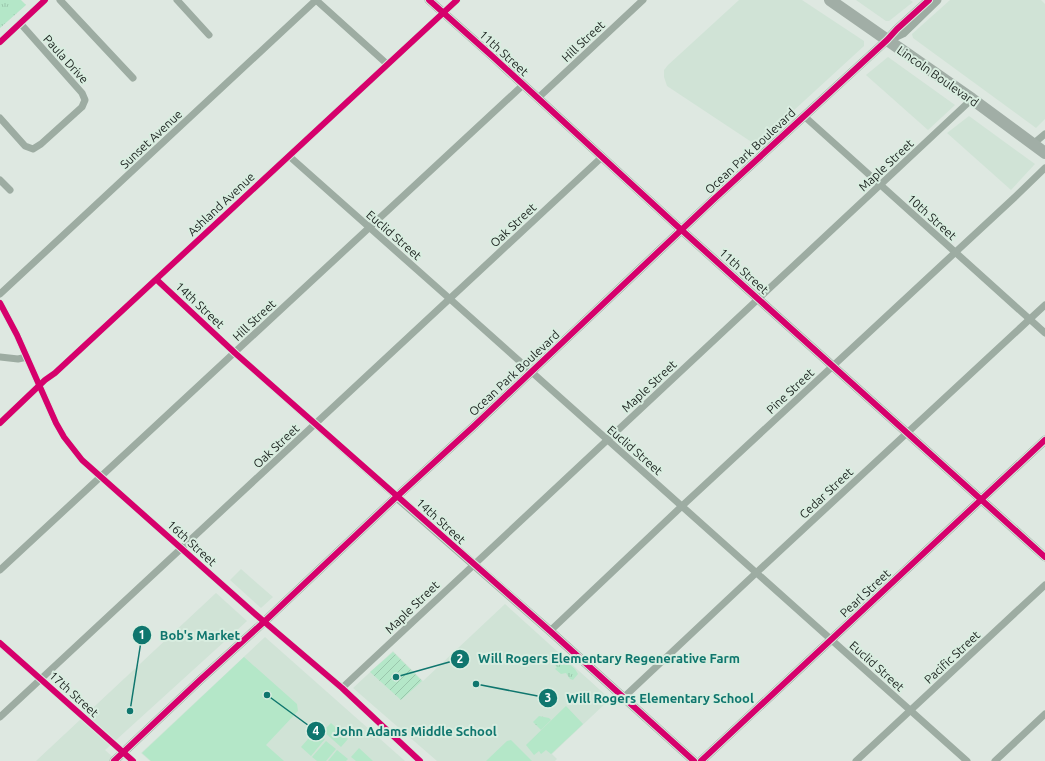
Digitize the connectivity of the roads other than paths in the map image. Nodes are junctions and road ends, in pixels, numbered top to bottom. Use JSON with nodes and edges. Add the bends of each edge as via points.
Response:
{"nodes":[{"id":1,"x":45,"y":0,"type":"edge"},
{"id":2,"x":60,"y":0,"type":"edge"},
{"id":3,"x":177,"y":0,"type":"edge"},
{"id":4,"x":316,"y":0,"type":"edge"},
{"id":5,"x":429,"y":0,"type":"edge"},
{"id":6,"x":457,"y":0,"type":"edge"},
{"id":7,"x":643,"y":0,"type":"edge"},
{"id":8,"x":830,"y":0,"type":"edge"},
{"id":9,"x":929,"y":0,"type":"edge"},
{"id":10,"x":938,"y":0,"type":"edge"},
{"id":11,"x":443,"y":13,"type":"junction"},
{"id":12,"x":20,"y":23,"type":"junction"},
{"id":13,"x":209,"y":35,"type":"dead end"},
{"id":14,"x":887,"y":40,"type":"junction"},
{"id":15,"x":0,"y":42,"type":"edge"},
{"id":16,"x":387,"y":64,"type":"junction"},
{"id":17,"x":133,"y":78,"type":"dead end"},
{"id":18,"x":523,"y":84,"type":"junction"},
{"id":19,"x":538,"y":98,"type":"junction"},
{"id":20,"x":972,"y":100,"type":"junction"},
{"id":21,"x":804,"y":116,"type":"junction"},
{"id":22,"x":0,"y":118,"type":"edge"},
{"id":23,"x":1045,"y":134,"type":"edge"},
{"id":24,"x":1034,"y":144,"type":"junction"},
{"id":25,"x":1045,"y":153,"type":"edge"},
{"id":26,"x":288,"y":156,"type":"junction"},
{"id":27,"x":602,"y":157,"type":"junction"},
{"id":28,"x":1045,"y":168,"type":"edge"},
{"id":29,"x":0,"y":180,"type":"edge"},
{"id":30,"x":881,"y":186,"type":"junction"},
{"id":31,"x":10,"y":190,"type":"dead end"},
{"id":32,"x":369,"y":228,"type":"junction"},
{"id":33,"x":681,"y":230,"type":"junction"},
{"id":34,"x":955,"y":253,"type":"junction"},
{"id":35,"x":157,"y":280,"type":"junction"},
{"id":36,"x":0,"y":294,"type":"edge"},
{"id":37,"x":450,"y":299,"type":"junction"},
{"id":38,"x":759,"y":299,"type":"junction"},
{"id":39,"x":0,"y":303,"type":"edge"},
{"id":40,"x":1045,"y":305,"type":"edge"},
{"id":41,"x":1030,"y":320,"type":"junction"},
{"id":42,"x":1045,"y":334,"type":"edge"},
{"id":43,"x":235,"y":353,"type":"junction"},
{"id":44,"x":0,"y":357,"type":"edge"},
{"id":45,"x":26,"y":357,"type":"junction"},
{"id":46,"x":833,"y":366,"type":"junction"},
{"id":47,"x":531,"y":372,"type":"junction"},
{"id":48,"x":39,"y":386,"type":"junction"},
{"id":49,"x":0,"y":423,"type":"edge"},
{"id":50,"x":316,"y":424,"type":"junction"},
{"id":51,"x":908,"y":433,"type":"junction"},
{"id":52,"x":607,"y":440,"type":"junction"},
{"id":53,"x":1045,"y":440,"type":"edge"},
{"id":54,"x":100,"y":476,"type":"junction"},
{"id":55,"x":397,"y":497,"type":"junction"},
{"id":56,"x":981,"y":499,"type":"junction"},
{"id":57,"x":682,"y":506,"type":"junction"},
{"id":58,"x":182,"y":548,"type":"junction"},
{"id":59,"x":1045,"y":557,"type":"edge"},
{"id":60,"x":473,"y":565,"type":"junction"},
{"id":61,"x":0,"y":570,"type":"edge"},
{"id":62,"x":756,"y":573,"type":"junction"},
{"id":63,"x":1045,"y":585,"type":"edge"},
{"id":64,"x":265,"y":622,"type":"junction"},
{"id":65,"x":550,"y":631,"type":"junction"},
{"id":66,"x":832,"y":640,"type":"junction"},
{"id":67,"x":0,"y":643,"type":"edge"},
{"id":68,"x":40,"y":679,"type":"junction"},
{"id":69,"x":342,"y":688,"type":"junction"},
{"id":70,"x":623,"y":698,"type":"junction"},
{"id":71,"x":911,"y":710,"type":"junction"},
{"id":72,"x":1045,"y":714,"type":"edge"},
{"id":73,"x":0,"y":717,"type":"edge"},
{"id":74,"x":123,"y":752,"type":"junction"},
{"id":75,"x":114,"y":761,"type":"edge"},
{"id":76,"x":133,"y":761,"type":"edge"},
{"id":77,"x":420,"y":761,"type":"edge"},
{"id":78,"x":694,"y":761,"type":"edge"},
{"id":79,"x":701,"y":761,"type":"edge"},
{"id":80,"x":856,"y":761,"type":"edge"},
{"id":81,"x":967,"y":761,"type":"edge"},
{"id":82,"x":995,"y":761,"type":"edge"}],
"edges":[{"from":1,"to":12,"type":"street"},
{"from":2,"to":17,"type":"street"},
{"from":3,"to":13,"type":"street"},
{"from":4,"to":16,"type":"street"},
{"from":4,"to":36,"type":"street","name":"Sunset Avenue"},
{"from":5,"to":11,"type":"street","name":"11th Street"},
{"from":6,"to":11,"type":"street","name":"Ashland Avenue"},
{"from":7,"to":19,"type":"street","name":"Hill Street"},
{"from":8,"to":14,"type":"highway","name":"Lincoln Boulevard"},
{"from":9,"to":14,"type":"street","name":"Ocean Park Boulevard"},
{"from":10,"to":14,"type":"street","name":"Ocean Park Boulevard","via":[[903,32]]},
{"from":11,"to":16,"type":"street","name":"Ashland Avenue"},
{"from":11,"to":18,"type":"street","name":"11th Street"},
{"from":12,"to":15,"type":"street"},
{"from":12,"to":22,"type":"street","name":"Paula Drive","via":[[82,93],[85,100],[82,107],[33,149],[26,146]]},
{"from":14,"to":20,"type":"highway","name":"Lincoln Boulevard"},
{"from":14,"to":21,"type":"street","name":"Ocean Park Boulevard"},
{"from":16,"to":26,"type":"street","name":"Ashland Avenue"},
{"from":18,"to":19,"type":"street","name":"11th Street"},
{"from":18,"to":32,"type":"street","name":"Hill Street"},
{"from":19,"to":27,"type":"street","name":"11th Street"},
{"from":20,"to":24,"type":"highway","name":"Lincoln Boulevard"},
{"from":20,"to":30,"type":"street","name":"Maple Street"},
{"from":21,"to":30,"type":"street","name":"10th Street"},
{"from":21,"to":33,"type":"street","name":"Ocean Park Boulevard"},
{"from":23,"to":24,"type":"street"},
{"from":24,"to":25,"type":"highway","name":"Lincoln Boulevard"},
{"from":26,"to":32,"type":"street","name":"Euclid Street"},
{"from":26,"to":35,"type":"street","name":"Ashland Avenue"},
{"from":27,"to":33,"type":"street","name":"11th Street"},
{"from":27,"to":37,"type":"street","name":"Oak Street"},
{"from":28,"to":34,"type":"street","name":"Pine Street"},
{"from":29,"to":31,"type":"street"},
{"from":30,"to":34,"type":"street","name":"10th Street"},
{"from":30,"to":38,"type":"street","name":"Maple Street"},
{"from":32,"to":37,"type":"street","name":"Euclid Street"},
{"from":32,"to":43,"type":"street","name":"Hill Street"},
{"from":33,"to":38,"type":"street","name":"11th Street"},
{"from":33,"to":47,"type":"street","name":"Ocean Park Boulevard"},
{"from":34,"to":41,"type":"street","name":"10th Street"},
{"from":34,"to":46,"type":"street","name":"Pine Street"},
{"from":35,"to":43,"type":"street","name":"14th Street"},
{"from":35,"to":48,"type":"street","name":"Ashland Avenue"},
{"from":37,"to":47,"type":"street","name":"Euclid Street"},
{"from":37,"to":50,"type":"street","name":"Oak Street"},
{"from":38,"to":46,"type":"street","name":"11th Street"},
{"from":38,"to":52,"type":"street","name":"Maple Street"},
{"from":39,"to":45,"type":"street","name":"16th Street"},
{"from":40,"to":41,"type":"street","name":"Cedar Street"},
{"from":41,"to":42,"type":"street","name":"10th Street"},
{"from":41,"to":51,"type":"street","name":"Cedar Street"},
{"from":43,"to":50,"type":"street","name":"14th Street"},
{"from":43,"to":54,"type":"street","name":"Hill Street"},
{"from":44,"to":45,"type":"street"},
{"from":45,"to":48,"type":"street","name":"16th Street"},
{"from":46,"to":51,"type":"street","name":"11th Street"},
{"from":46,"to":57,"type":"street","name":"Pine Street"},
{"from":47,"to":52,"type":"street","name":"Euclid Street"},
{"from":47,"to":55,"type":"street","name":"Ocean Park Boulevard"},
{"from":48,"to":49,"type":"street","name":"Ashland Avenue"},
{"from":48,"to":54,"type":"street","name":"16th Street","via":[[64,437],[82,460]]},
{"from":50,"to":55,"type":"street","name":"14th Street"},
{"from":50,"to":58,"type":"street","name":"Oak Street"},
{"from":51,"to":56,"type":"street","name":"11th Street"},
{"from":51,"to":62,"type":"street","name":"Cedar Street"},
{"from":52,"to":57,"type":"street","name":"Euclid Street"},
{"from":52,"to":60,"type":"street","name":"Maple Street"},
{"from":53,"to":56,"type":"street","name":"Pearl Street"},
{"from":54,"to":58,"type":"street","name":"16th Street"},
{"from":54,"to":61,"type":"street","name":"Hill Street"},
{"from":55,"to":60,"type":"street","name":"14th Street"},
{"from":55,"to":64,"type":"street","name":"Ocean Park Boulevard"},
{"from":56,"to":59,"type":"street","name":"11th Street"},
{"from":56,"to":66,"type":"street","name":"Pearl Street"},
{"from":57,"to":62,"type":"street","name":"Euclid Street"},
{"from":57,"to":65,"type":"street","name":"Pine Street"},
{"from":58,"to":64,"type":"street","name":"16th Street"},
{"from":58,"to":68,"type":"street","name":"Oak Street"},
{"from":60,"to":65,"type":"street","name":"14th Street"},
{"from":60,"to":69,"type":"street","name":"Maple Street"},
{"from":62,"to":66,"type":"street","name":"Euclid Street"},
{"from":62,"to":70,"type":"street","name":"Cedar Street"},
{"from":63,"to":71,"type":"street","name":"Pacific Street"},
{"from":64,"to":69,"type":"street","name":"16th Street"},
{"from":64,"to":74,"type":"street","name":"Ocean Park Boulevard"},
{"from":65,"to":70,"type":"street","name":"14th Street"},
{"from":66,"to":71,"type":"street","name":"Euclid Street"},
{"from":66,"to":79,"type":"street","name":"Pearl Street"},
{"from":67,"to":68,"type":"street","name":"17th Street"},
{"from":68,"to":73,"type":"street","name":"Oak Street"},
{"from":68,"to":74,"type":"street","name":"17th Street"},
{"from":69,"to":77,"type":"street","name":"16th Street"},
{"from":70,"to":78,"type":"street","name":"14th Street"},
{"from":71,"to":80,"type":"street","name":"Pacific Street"},
{"from":71,"to":81,"type":"street","name":"Euclid Street"},
{"from":72,"to":82,"type":"street"},
{"from":74,"to":75,"type":"street","name":"Ocean Park Boulevard"},
{"from":74,"to":76,"type":"street","name":"17th Street"}]}
